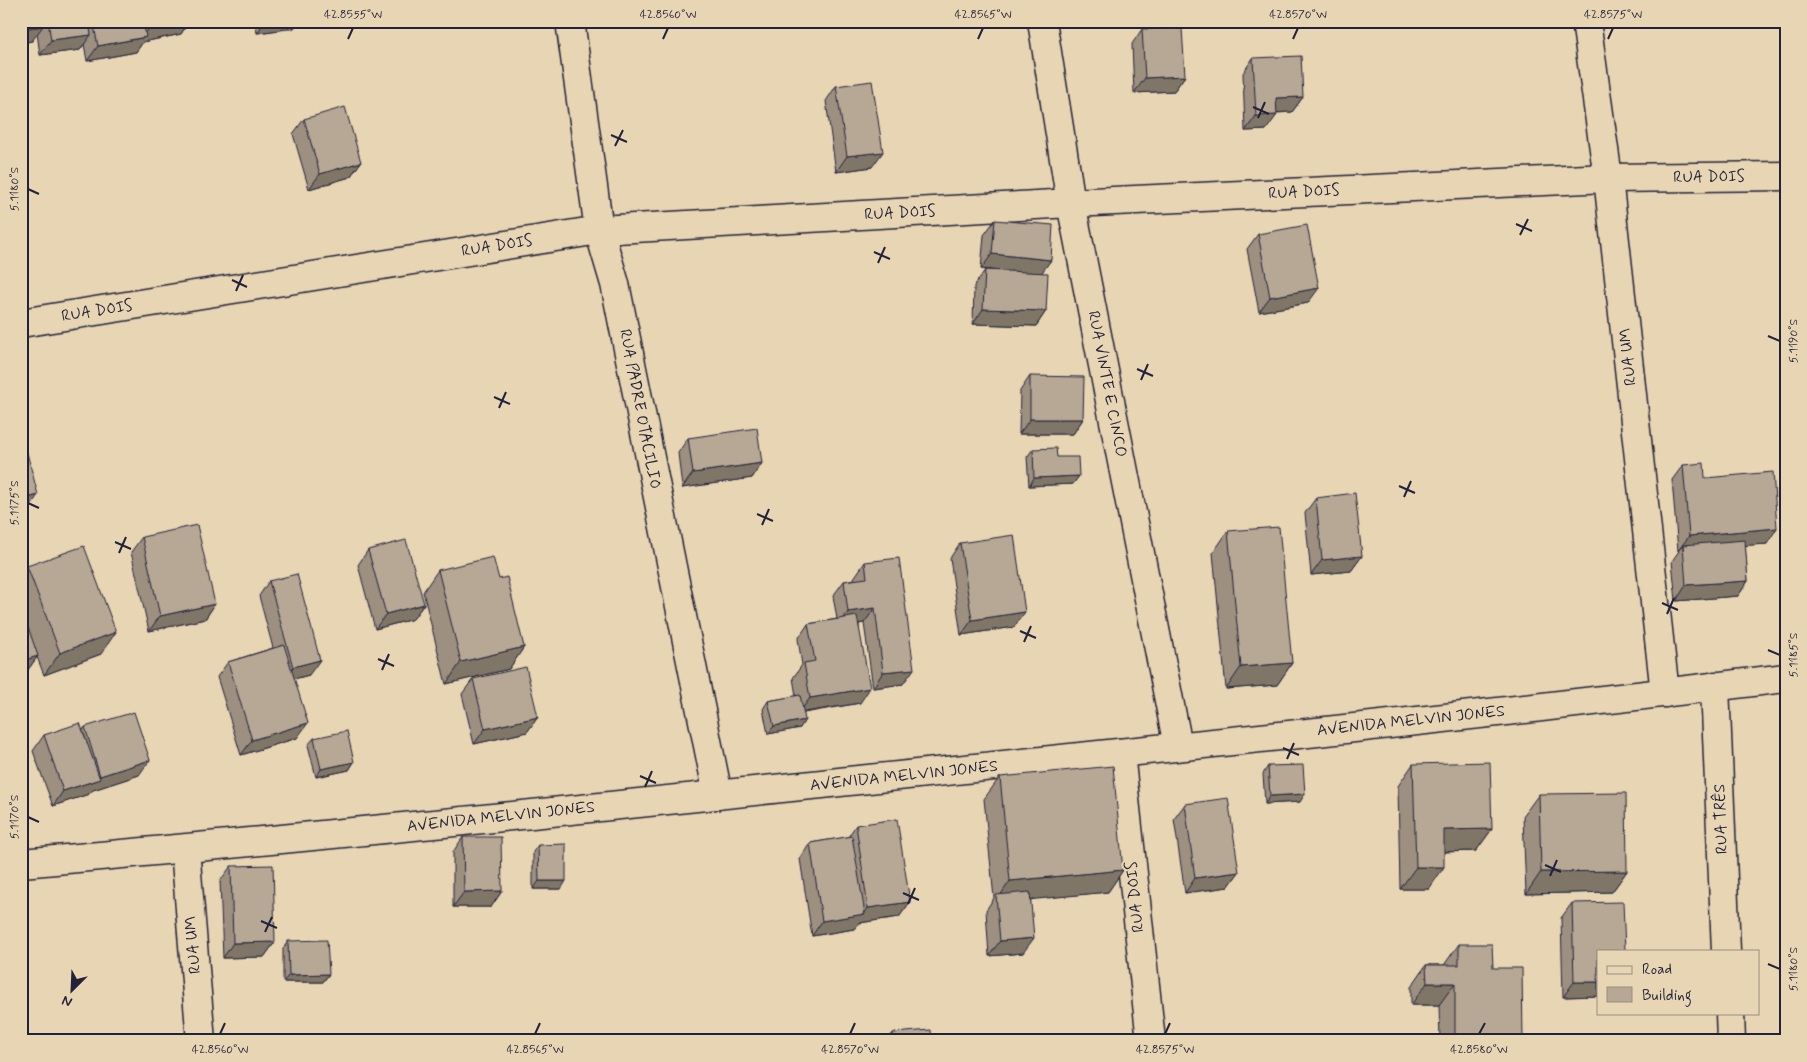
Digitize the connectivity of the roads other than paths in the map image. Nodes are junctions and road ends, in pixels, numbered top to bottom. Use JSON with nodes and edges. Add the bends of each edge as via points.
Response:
{"nodes":[{"id":1,"x":570,"y":21,"type":"edge"},
{"id":2,"x":1042,"y":21,"type":"edge"},
{"id":3,"x":1586,"y":21,"type":"edge"},
{"id":4,"x":1786,"y":176,"type":"edge"},
{"id":5,"x":1608,"y":178,"type":"junction"},
{"id":6,"x":1071,"y":203,"type":"junction"},
{"id":7,"x":599,"y":230,"type":"junction"},
{"id":8,"x":21,"y":323,"type":"edge"},
{"id":9,"x":1786,"y":678,"type":"edge"},
{"id":10,"x":1715,"y":686,"type":"junction"},
{"id":11,"x":1665,"y":693,"type":"junction"},
{"id":12,"x":1178,"y":746,"type":"junction"},
{"id":13,"x":1120,"y":753,"type":"junction"},
{"id":14,"x":718,"y":795,"type":"junction"},
{"id":15,"x":185,"y":849,"type":"junction"},
{"id":16,"x":21,"y":863,"type":"edge"},
{"id":17,"x":1726,"y":950,"type":"edge"},
{"id":18,"x":1730,"y":1014,"type":"edge"},
{"id":19,"x":201,"y":1041,"type":"edge"},
{"id":20,"x":1151,"y":1041,"type":"edge"},
{"id":21,"x":1731,"y":1041,"type":"edge"}],
"edges":[{"from":1,"to":7,"type":"street","name":"RUA PADRE OTACILIO"},
{"from":2,"to":6,"type":"street","name":"RUA VINTE E CINCO"},
{"from":3,"to":5,"type":"street","name":"RUA UM"},
{"from":4,"to":5,"type":"street","name":"RUA DOIS"},
{"from":5,"to":6,"type":"street","name":"RUA DOIS"},
{"from":5,"to":11,"type":"street","name":"RUA UM"},
{"from":6,"to":7,"type":"street","name":"RUA DOIS"},
{"from":6,"to":12,"type":"street","name":"RUA VINTE E CINCO"},
{"from":7,"to":8,"type":"street","name":"RUA DOIS"},
{"from":7,"to":14,"type":"street","name":"RUA PADRE OTACILIO","via":[[615,284]]},
{"from":9,"to":10,"type":"street","name":"AVENIDA MELVIN JONES"},
{"from":10,"to":11,"type":"street","name":"AVENIDA MELVIN JONES"},
{"from":10,"to":17,"type":"street","name":"RUA TRÊS"},
{"from":11,"to":12,"type":"street","name":"AVENIDA MELVIN JONES"},
{"from":12,"to":13,"type":"street","name":"AVENIDA MELVIN JONES"},
{"from":13,"to":14,"type":"street","name":"AVENIDA MELVIN JONES"},
{"from":13,"to":20,"type":"street","name":"RUA DOIS"},
{"from":14,"to":15,"type":"street","name":"AVENIDA MELVIN JONES"},
{"from":15,"to":16,"type":"street","name":"AVENIDA MELVIN JONES"},
{"from":15,"to":19,"type":"street","name":"RUA UM"},
{"from":18,"to":21,"type":"street"}]}
